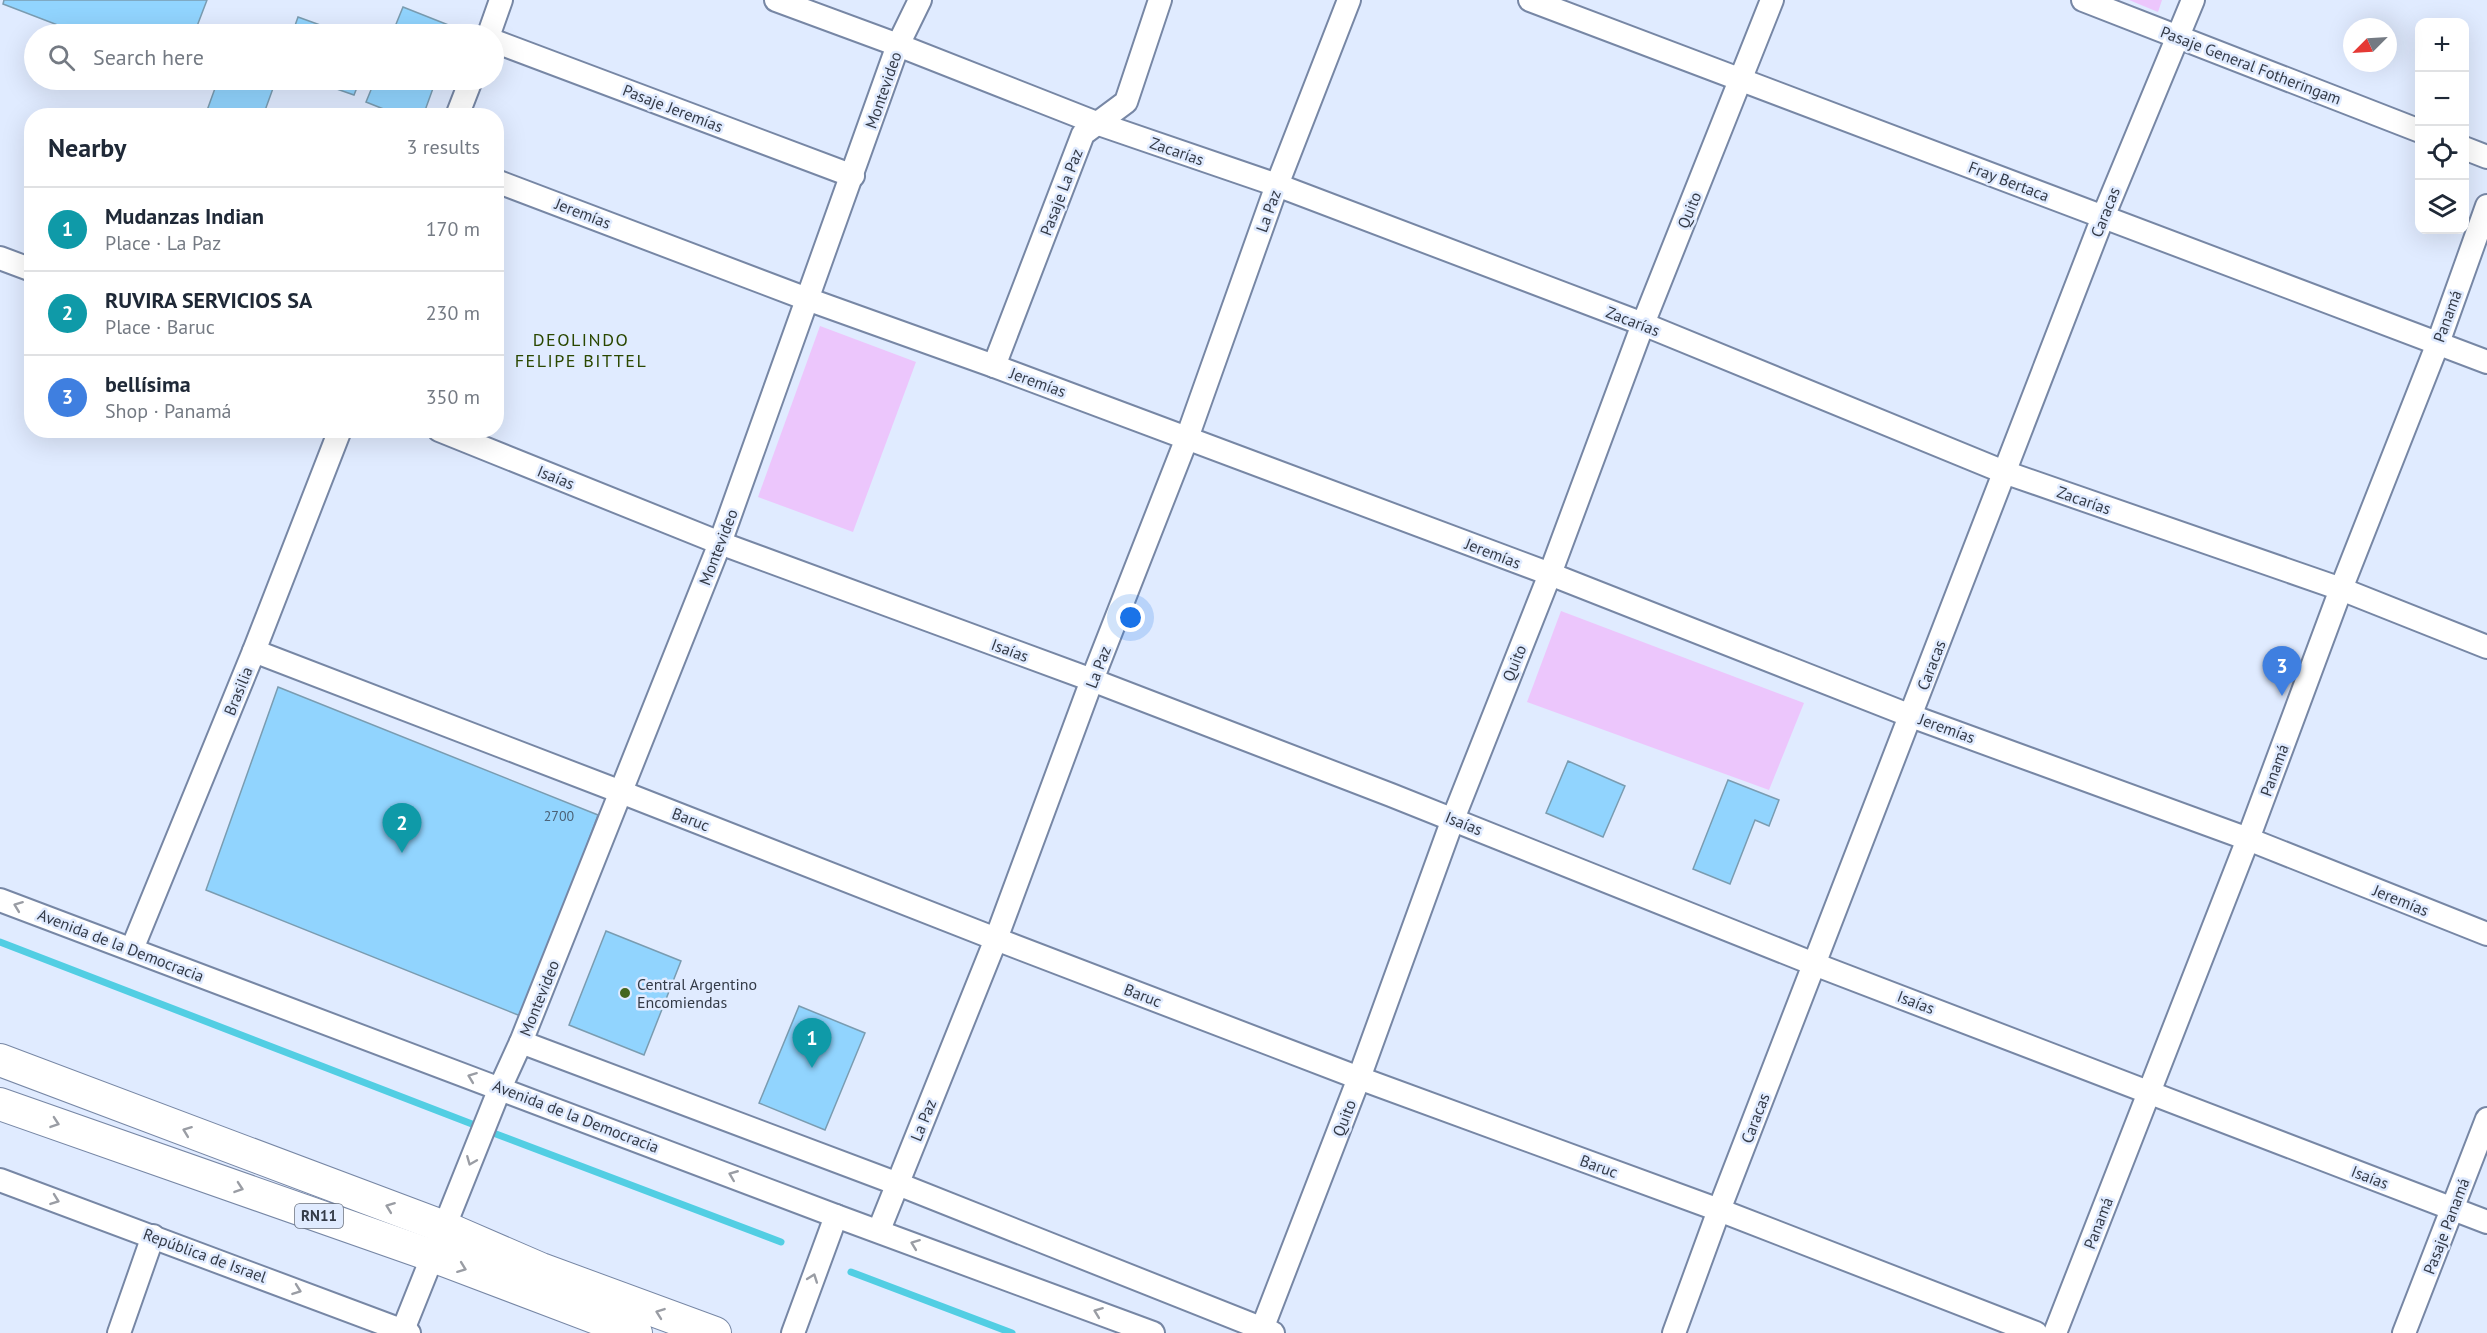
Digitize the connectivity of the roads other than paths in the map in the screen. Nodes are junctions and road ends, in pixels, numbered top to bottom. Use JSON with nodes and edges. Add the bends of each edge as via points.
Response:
{"nodes":[{"id":1,"x":501,"y":0,"type":"edge"},
{"id":2,"x":776,"y":0,"type":"edge"},
{"id":3,"x":920,"y":0,"type":"edge"},
{"id":4,"x":1160,"y":0,"type":"edge"},
{"id":5,"x":1349,"y":0,"type":"edge"},
{"id":6,"x":1530,"y":0,"type":"edge"},
{"id":7,"x":1772,"y":0,"type":"edge"},
{"id":8,"x":2083,"y":0,"type":"edge"},
{"id":9,"x":2193,"y":0,"type":"edge"},
{"id":10,"x":493,"y":24,"type":"edge"},
{"id":11,"x":2178,"y":37,"type":"junction"},
{"id":12,"x":504,"y":45,"type":"edge"},
{"id":13,"x":898,"y":45,"type":"junction"},
{"id":14,"x":1741,"y":79,"type":"junction"},
{"id":15,"x":467,"y":90,"type":"edge"},
{"id":16,"x":460,"y":108,"type":"edge"},
{"id":17,"x":1099,"y":124,"type":"junction"},
{"id":18,"x":2415,"y":129,"type":"edge"},
{"id":19,"x":2469,"y":150,"type":"edge"},
{"id":20,"x":2487,"y":157,"type":"edge"},
{"id":21,"x":853,"y":176,"type":"junction"},
{"id":22,"x":504,"y":184,"type":"edge"},
{"id":23,"x":1277,"y":185,"type":"junction"},
{"id":24,"x":2487,"y":206,"type":"edge"},
{"id":25,"x":2103,"y":217,"type":"junction"},
{"id":26,"x":0,"y":258,"type":"edge"},
{"id":27,"x":24,"y":267,"type":"edge"},
{"id":28,"x":807,"y":299,"type":"junction"},
{"id":29,"x":1643,"y":324,"type":"junction"},
{"id":30,"x":2438,"y":343,"type":"junction"},
{"id":31,"x":2487,"y":362,"type":"edge"},
{"id":32,"x":994,"y":366,"type":"junction"},
{"id":33,"x":337,"y":438,"type":"edge"},
{"id":34,"x":459,"y":438,"type":"edge"},
{"id":35,"x":1187,"y":438,"type":"junction"},
{"id":36,"x":2004,"y":472,"type":"junction"},
{"id":37,"x":720,"y":543,"type":"junction"},
{"id":38,"x":1550,"y":574,"type":"junction"},
{"id":39,"x":2341,"y":589,"type":"junction"},
{"id":40,"x":2487,"y":647,"type":"edge"},
{"id":41,"x":254,"y":651,"type":"junction"},
{"id":42,"x":1092,"y":680,"type":"junction"},
{"id":43,"x":1911,"y":716,"type":"junction"},
{"id":44,"x":621,"y":792,"type":"junction"},
{"id":45,"x":1453,"y":819,"type":"junction"},
{"id":46,"x":2248,"y":838,"type":"junction"},
{"id":47,"x":0,"y":900,"type":"edge"},
{"id":48,"x":2487,"y":934,"type":"edge"},
{"id":49,"x":996,"y":939,"type":"junction"},
{"id":50,"x":132,"y":949,"type":"junction"},
{"id":51,"x":1814,"y":964,"type":"junction"},
{"id":52,"x":521,"y":1042,"type":"junction"},
{"id":53,"x":0,"y":1060,"type":"edge"},
{"id":54,"x":1359,"y":1078,"type":"junction"},
{"id":55,"x":501,"y":1088,"type":"junction"},
{"id":56,"x":2150,"y":1091,"type":"junction"},
{"id":57,"x":0,"y":1104,"type":"edge"},
{"id":58,"x":2487,"y":1119,"type":"edge"},
{"id":59,"x":0,"y":1180,"type":"edge"},
{"id":60,"x":898,"y":1184,"type":"junction"},
{"id":61,"x":2453,"y":1209,"type":"junction"},
{"id":62,"x":1719,"y":1210,"type":"junction"},
{"id":63,"x":836,"y":1216,"type":"junction"},
{"id":64,"x":2487,"y":1222,"type":"edge"},
{"id":65,"x":444,"y":1227,"type":"junction"},
{"id":66,"x":879,"y":1230,"type":"junction"},
{"id":67,"x":153,"y":1236,"type":"junction"},
{"id":68,"x":433,"y":1257,"type":"junction"},
{"id":69,"x":378,"y":1327,"type":"edge"},
{"id":70,"x":1267,"y":1331,"type":"edge"},
{"id":71,"x":406,"y":1332,"type":"edge"},
{"id":72,"x":119,"y":1333,"type":"edge"},
{"id":73,"x":636,"y":1333,"type":"edge"},
{"id":74,"x":715,"y":1333,"type":"edge"},
{"id":75,"x":793,"y":1333,"type":"edge"},
{"id":76,"x":1153,"y":1333,"type":"edge"},
{"id":77,"x":1674,"y":1333,"type":"edge"},
{"id":78,"x":2036,"y":1333,"type":"edge"},
{"id":79,"x":2055,"y":1333,"type":"edge"},
{"id":80,"x":2404,"y":1333,"type":"edge"}],
"edges":[{"from":1,"to":10,"type":"street"},
{"from":2,"to":13,"type":"street","name":"Zacarías"},
{"from":3,"to":13,"type":"street","name":"Montevideo"},
{"from":4,"to":17,"type":"street","name":"Pasaje La Paz","via":[[1126,102]]},
{"from":5,"to":23,"type":"street","name":"La Paz"},
{"from":6,"to":14,"type":"street","name":"Fray Bertaca"},
{"from":7,"to":14,"type":"street","name":"Quito"},
{"from":8,"to":11,"type":"street","name":"Pasaje General Fotheringam"},
{"from":9,"to":11,"type":"street","name":"Caracas"},
{"from":11,"to":18,"type":"street","name":"Pasaje General Fotheringam"},
{"from":11,"to":25,"type":"street","name":"Caracas"},
{"from":12,"to":21,"type":"street","name":"Pasaje Jeremías"},
{"from":13,"to":17,"type":"street","name":"Zacarías"},
{"from":13,"to":21,"type":"street","name":"Montevideo"},
{"from":14,"to":25,"type":"street","name":"Fray Bertaca"},
{"from":14,"to":29,"type":"street","name":"Quito"},
{"from":15,"to":16,"type":"street"},
{"from":17,"to":23,"type":"street","name":"Zacarías"},
{"from":17,"to":32,"type":"street","name":"Pasaje La Paz","via":[[1083,134]]},
{"from":19,"to":20,"type":"street"},
{"from":21,"to":28,"type":"street","name":"Montevideo"},
{"from":22,"to":28,"type":"street","name":"Jeremías"},
{"from":23,"to":29,"type":"street","name":"Zacarías"},
{"from":23,"to":35,"type":"street","name":"La Paz"},
{"from":24,"to":30,"type":"street","name":"Panamá"},
{"from":25,"to":30,"type":"street","name":"Fray Bertaca"},
{"from":25,"to":36,"type":"street","name":"Caracas"},
{"from":26,"to":27,"type":"street"},
{"from":28,"to":32,"type":"street","name":"Jeremías"},
{"from":28,"to":37,"type":"street","name":"Montevideo"},
{"from":29,"to":36,"type":"street","name":"Zacarías"},
{"from":29,"to":38,"type":"street","name":"Quito"},
{"from":30,"to":31,"type":"street","name":"Fray Bertaca"},
{"from":30,"to":39,"type":"street","name":"Panamá"},
{"from":32,"to":35,"type":"street","name":"Jeremías"},
{"from":33,"to":41,"type":"street","name":"Brasilia"},
{"from":34,"to":37,"type":"street","name":"Isaías"},
{"from":35,"to":38,"type":"street","name":"Jeremías"},
{"from":35,"to":42,"type":"street","name":"La Paz"},
{"from":36,"to":39,"type":"street","name":"Zacarías"},
{"from":36,"to":43,"type":"street","name":"Caracas"},
{"from":37,"to":42,"type":"street","name":"Isaías"},
{"from":37,"to":44,"type":"street","name":"Montevideo"},
{"from":38,"to":43,"type":"street","name":"Jeremías"},
{"from":38,"to":45,"type":"street","name":"Quito"},
{"from":39,"to":40,"type":"street","name":"Zacarías"},
{"from":39,"to":46,"type":"street","name":"Panamá"},
{"from":41,"to":44,"type":"street","name":"Baruc"},
{"from":41,"to":50,"type":"street","name":"Brasilia"},
{"from":42,"to":45,"type":"street","name":"Isaías"},
{"from":42,"to":49,"type":"street","name":"La Paz"},
{"from":43,"to":46,"type":"street","name":"Jeremías"},
{"from":43,"to":51,"type":"street","name":"Caracas"},
{"from":44,"to":49,"type":"street","name":"Baruc"},
{"from":44,"to":52,"type":"street","name":"Montevideo"},
{"from":45,"to":51,"type":"street","name":"Isaías"},
{"from":45,"to":54,"type":"street","name":"Quito"},
{"from":46,"to":48,"type":"street","name":"Jeremías"},
{"from":46,"to":56,"type":"street","name":"Panamá"},
{"from":50,"to":47,"type":"street","name":"Avenida de la Democracia","one_way":true},
{"from":49,"to":54,"type":"street","name":"Baruc"},
{"from":49,"to":60,"type":"street","name":"La Paz"},
{"from":55,"to":50,"type":"street","name":"Avenida de la Democracia","one_way":true},
{"from":51,"to":56,"type":"street","name":"Isaías"},
{"from":51,"to":62,"type":"street","name":"Caracas"},
{"from":52,"to":55,"type":"street","name":"Montevideo"},
{"from":52,"to":60,"type":"street"},
{"from":65,"to":53,"type":"highway","number":"RN11","one_way":true},
{"from":54,"to":62,"type":"street","name":"Baruc"},
{"from":54,"to":70,"type":"street","name":"Quito"},
{"from":63,"to":55,"type":"street","name":"Avenida de la Democracia","one_way":true},
{"from":55,"to":65,"type":"street","name":"Montevideo","one_way":true},
{"from":56,"to":61,"type":"street","name":"Isaías"},
{"from":56,"to":79,"type":"street","name":"Panamá"},
{"from":57,"to":68,"type":"highway","number":"RN11","one_way":true},
{"from":58,"to":61,"type":"street","name":"Pasaje Panamá"},
{"from":59,"to":67,"type":"street","name":"República de Israel","one_way":true},
{"from":60,"to":66,"type":"street","name":"La Paz"},
{"from":60,"to":70,"type":"street"},
{"from":61,"to":64,"type":"street","name":"Isaías"},
{"from":61,"to":80,"type":"street","name":"Pasaje Panamá"},
{"from":62,"to":77,"type":"street","name":"Caracas"},
{"from":62,"to":78,"type":"street","name":"Baruc"},
{"from":63,"to":66,"type":"street","name":"Avenida de la Democracia"},
{"from":75,"to":63,"type":"street","one_way":true},
{"from":65,"to":68,"type":"street","name":"Montevideo"},
{"from":74,"to":65,"type":"highway","number":"RN11","one_way":true,"via":[[541,1269]]},
{"from":76,"to":66,"type":"street","name":"Avenida de la Democracia","one_way":true},
{"from":67,"to":69,"type":"street","name":"República de Israel","one_way":true},
{"from":67,"to":72,"type":"street"},
{"from":68,"to":71,"type":"street","name":"Montevideo"},
{"from":68,"to":73,"type":"highway","number":"RN11","one_way":true},
{"from":69,"to":71,"type":"street","name":"República de Israel"}]}
